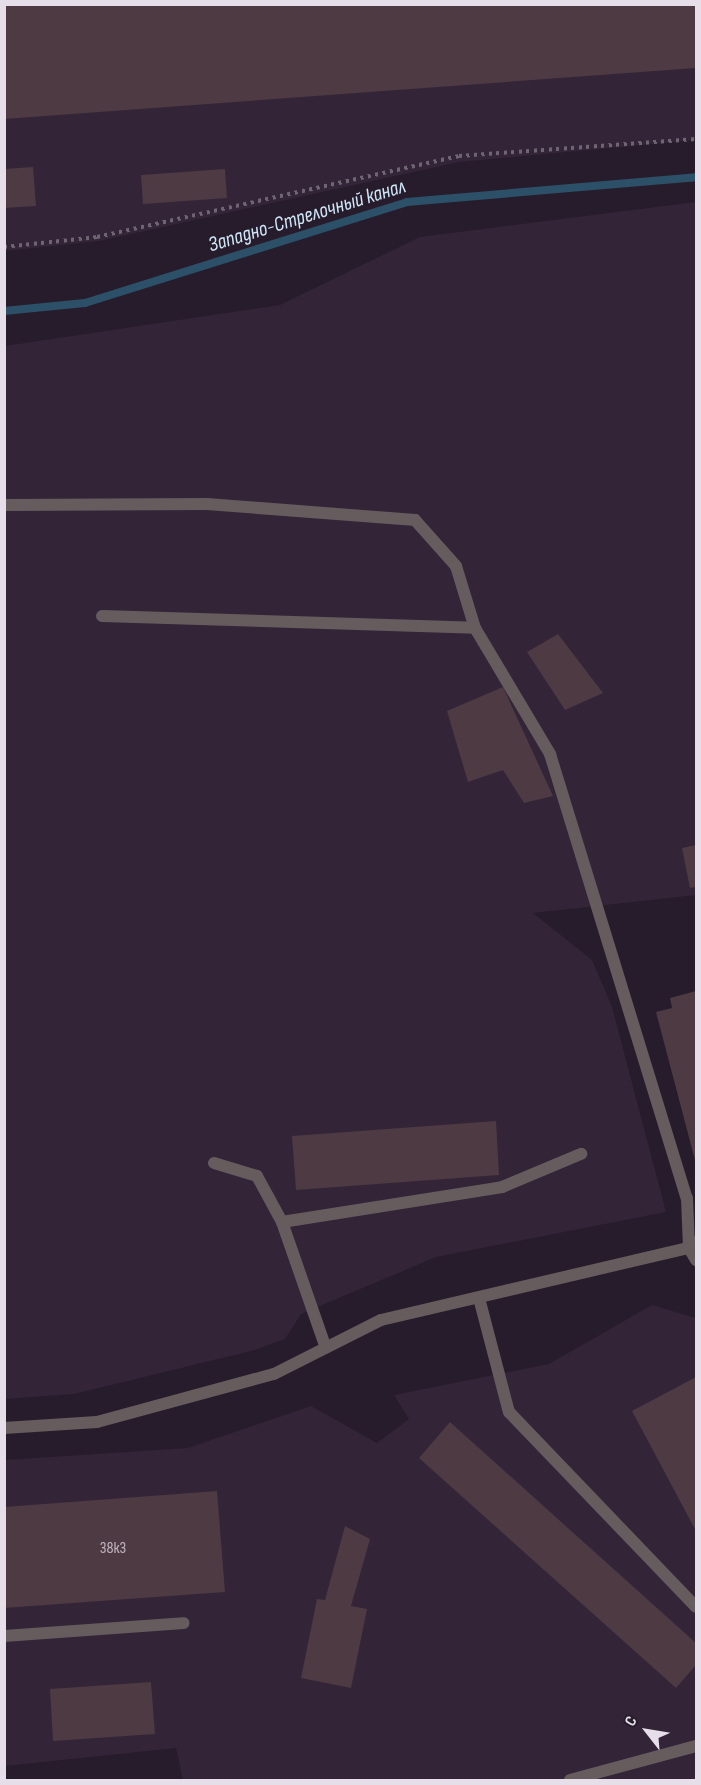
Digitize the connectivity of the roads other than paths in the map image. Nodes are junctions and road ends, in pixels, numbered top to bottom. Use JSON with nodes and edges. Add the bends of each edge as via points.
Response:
{"nodes":[{"id":1,"x":4,"y":505,"type":"edge"},
{"id":2,"x":102,"y":615,"type":"dead end"},
{"id":3,"x":475,"y":628,"type":"junction"},
{"id":4,"x":581,"y":1154,"type":"dead end"},
{"id":5,"x":214,"y":1163,"type":"dead end"},
{"id":6,"x":282,"y":1222,"type":"junction"},
{"id":7,"x":693,"y":1245,"type":"edge"},
{"id":8,"x":696,"y":1260,"type":"edge"},
{"id":9,"x":479,"y":1298,"type":"junction"},
{"id":10,"x":326,"y":1348,"type":"junction"},
{"id":11,"x":4,"y":1428,"type":"edge"},
{"id":12,"x":696,"y":1607,"type":"edge"},
{"id":13,"x":184,"y":1623,"type":"dead end"},
{"id":14,"x":4,"y":1636,"type":"edge"},
{"id":15,"x":696,"y":1746,"type":"edge"},
{"id":16,"x":570,"y":1780,"type":"edge"}],
"edges":[{"from":1,"to":3,"type":"lane","via":[[207,504],[415,520],[456,566]]},
{"from":2,"to":3,"type":"lane"},
{"from":3,"to":7,"type":"lane","via":[[550,754],[687,1198]]},
{"from":4,"to":6,"type":"lane","via":[[502,1187]]},
{"from":5,"to":6,"type":"lane","via":[[257,1176]]},
{"from":6,"to":10,"type":"lane"},
{"from":7,"to":8,"type":"lane"},
{"from":7,"to":9,"type":"lane"},
{"from":9,"to":10,"type":"lane","via":[[381,1320]]},
{"from":9,"to":12,"type":"lane","via":[[509,1412]]},
{"from":10,"to":11,"type":"lane","via":[[274,1374],[97,1422]]},
{"from":13,"to":14,"type":"lane"},
{"from":15,"to":16,"type":"lane"}]}
